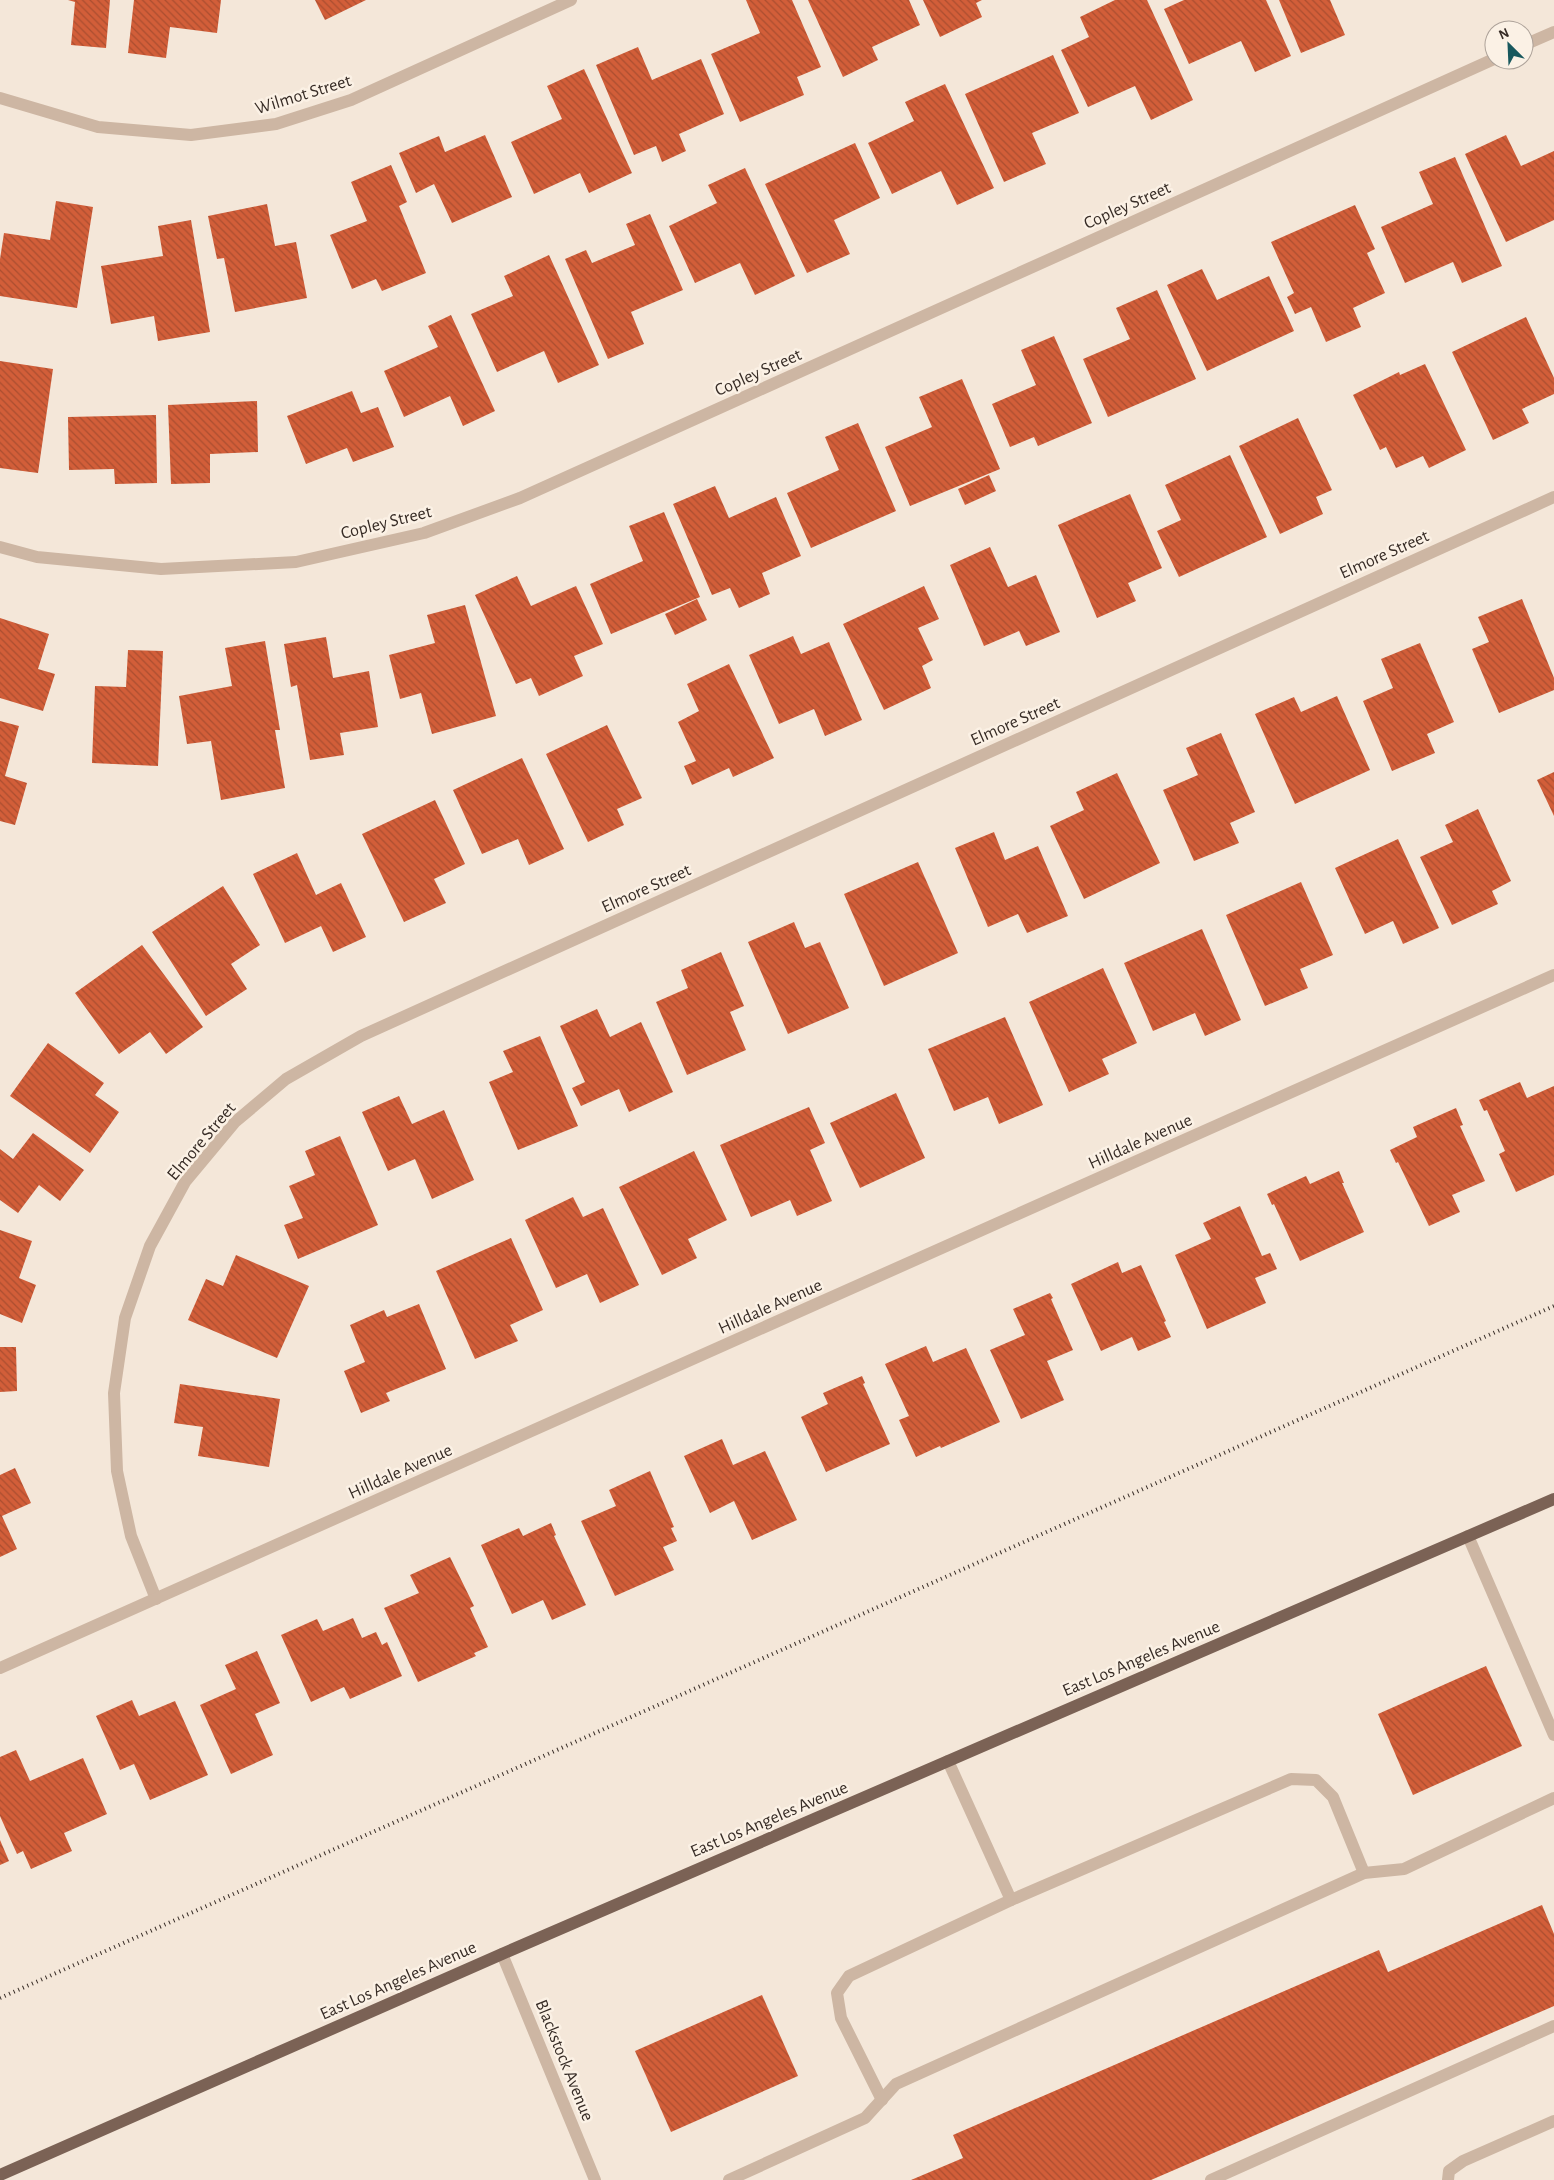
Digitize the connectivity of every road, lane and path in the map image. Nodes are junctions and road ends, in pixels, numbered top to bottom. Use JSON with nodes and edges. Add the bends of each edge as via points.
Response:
{"nodes":[{"id":1,"x":570,"y":0,"type":"edge"},
{"id":2,"x":1554,"y":32,"type":"edge"},
{"id":3,"x":1534,"y":41,"type":"edge"},
{"id":4,"x":1484,"y":64,"type":"edge"},
{"id":5,"x":0,"y":98,"type":"edge"},
{"id":6,"x":1554,"y":497,"type":"edge"},
{"id":7,"x":0,"y":547,"type":"edge"},
{"id":8,"x":1554,"y":975,"type":"edge"},
{"id":9,"x":1554,"y":1499,"type":"edge"},
{"id":10,"x":1468,"y":1536,"type":"junction"},
{"id":11,"x":156,"y":1599,"type":"junction"},
{"id":12,"x":0,"y":1668,"type":"edge"},
{"id":13,"x":1554,"y":1735,"type":"edge"},
{"id":14,"x":948,"y":1761,"type":"junction"},
{"id":15,"x":1554,"y":1798,"type":"edge"},
{"id":16,"x":1364,"y":1874,"type":"junction"},
{"id":17,"x":1011,"y":1900,"type":"junction"},
{"id":18,"x":502,"y":1954,"type":"junction"},
{"id":19,"x":1554,"y":2026,"type":"edge"},
{"id":20,"x":882,"y":2100,"type":"junction"},
{"id":21,"x":1554,"y":2121,"type":"edge"},
{"id":22,"x":0,"y":2175,"type":"edge"},
{"id":23,"x":595,"y":2180,"type":"edge"},
{"id":24,"x":729,"y":2180,"type":"edge"},
{"id":25,"x":1211,"y":2180,"type":"edge"},
{"id":26,"x":1448,"y":2180,"type":"edge"}],
"edges":[{"from":1,"to":5,"type":"street","name":"Wilmot Street","via":[[351,100],[276,124],[191,136],[98,127]]},
{"from":2,"to":3,"type":"street"},
{"from":4,"to":7,"type":"street","name":"Copley Street","via":[[520,498],[424,533],[296,562],[161,569],[37,557]]},
{"from":6,"to":11,"type":"street","name":"Elmore Street","via":[[361,1036],[286,1079],[235,1122],[185,1182],[150,1246],[125,1318],[114,1393],[117,1471],[131,1536]]},
{"from":8,"to":11,"type":"street","name":"Hilldale Avenue"},
{"from":9,"to":10,"type":"main road","name":"East Los Angeles Avenue"},
{"from":10,"to":13,"type":"street"},
{"from":10,"to":14,"type":"main road","name":"East Los Angeles Avenue"},
{"from":11,"to":12,"type":"street","name":"Hilldale Avenue"},
{"from":14,"to":17,"type":"street"},
{"from":14,"to":18,"type":"main road","name":"East Los Angeles Avenue"},
{"from":15,"to":16,"type":"street","via":[[1404,1869]]},
{"from":16,"to":17,"type":"street","via":[[1333,1797],[1316,1780],[1291,1779]]},
{"from":16,"to":20,"type":"street","via":[[896,2084]]},
{"from":17,"to":20,"type":"street","via":[[849,1976],[837,1993],[841,2018]]},
{"from":18,"to":22,"type":"main road","name":"East Los Angeles Avenue"},
{"from":18,"to":23,"type":"street","name":"Blackstock Avenue"},
{"from":19,"to":25,"type":"street"},
{"from":20,"to":24,"type":"street","via":[[865,2118]]},
{"from":21,"to":26,"type":"street","via":[[1463,2161],[1449,2171]]}]}
